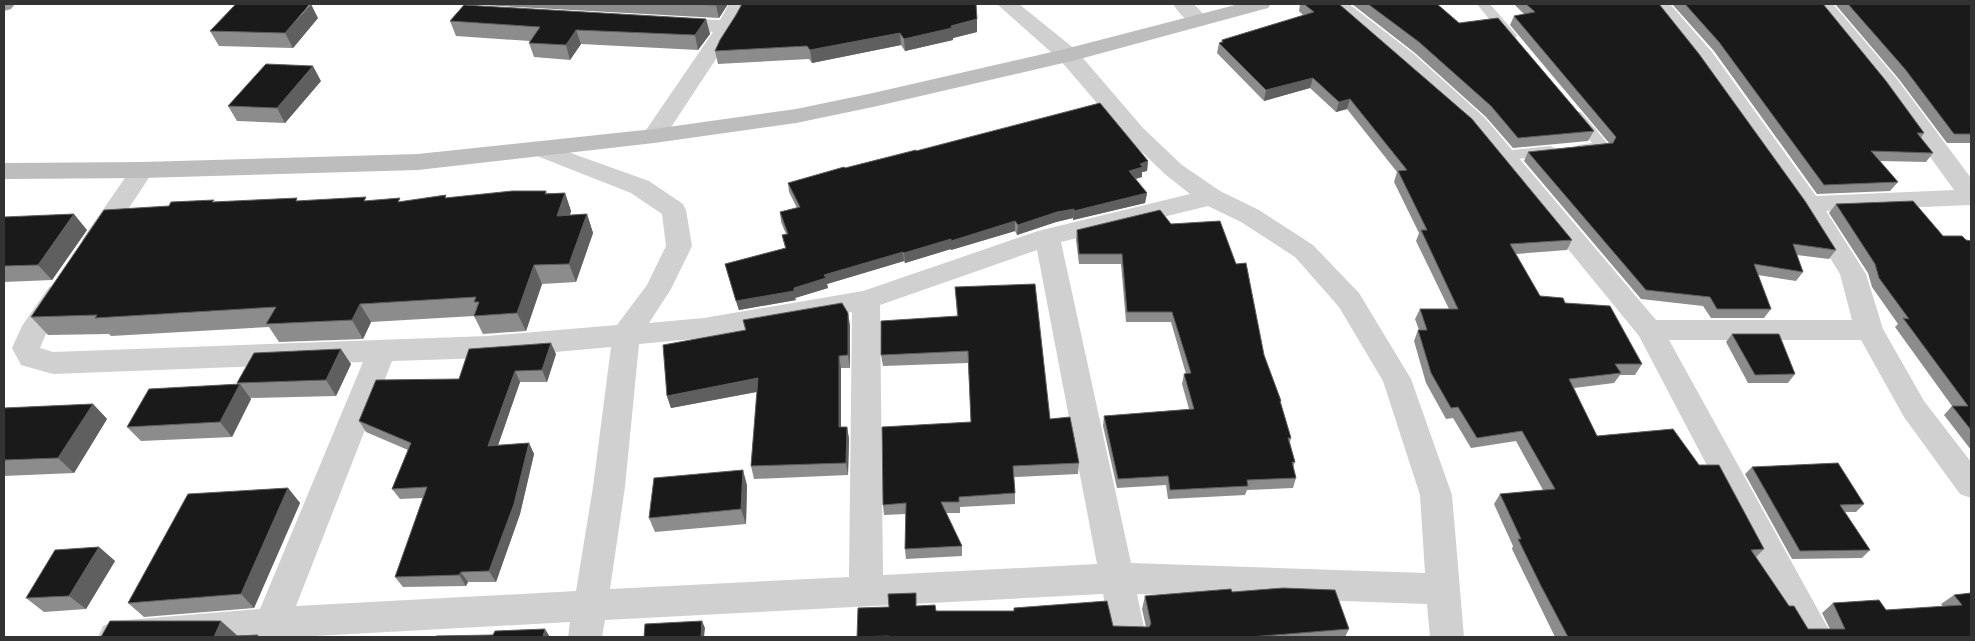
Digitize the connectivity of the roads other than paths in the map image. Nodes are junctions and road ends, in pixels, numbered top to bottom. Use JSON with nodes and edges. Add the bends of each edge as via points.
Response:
{"nodes":[{"id":1,"x":739,"y":4,"type":"edge"},
{"id":2,"x":1007,"y":4,"type":"edge"},
{"id":3,"x":1183,"y":4,"type":"edge"},
{"id":4,"x":1261,"y":4,"type":"edge"},
{"id":5,"x":1337,"y":4,"type":"edge"},
{"id":6,"x":1483,"y":4,"type":"edge"},
{"id":7,"x":1660,"y":4,"type":"edge"},
{"id":8,"x":1823,"y":4,"type":"edge"},
{"id":9,"x":1199,"y":20,"type":"junction"},
{"id":10,"x":650,"y":22,"type":"edge"},
{"id":11,"x":727,"y":27,"type":"junction"},
{"id":12,"x":1521,"y":49,"type":"edge"},
{"id":13,"x":1068,"y":55,"type":"junction"},
{"id":14,"x":1565,"y":102,"type":"edge"},
{"id":15,"x":654,"y":136,"type":"junction"},
{"id":16,"x":540,"y":149,"type":"junction"},
{"id":17,"x":1503,"y":156,"type":"junction"},
{"id":18,"x":142,"y":170,"type":"junction"},
{"id":19,"x":4,"y":171,"type":"edge"},
{"id":20,"x":1971,"y":196,"type":"edge"},
{"id":21,"x":1211,"y":197,"type":"junction"},
{"id":22,"x":1809,"y":204,"type":"junction"},
{"id":23,"x":1047,"y":238,"type":"junction"},
{"id":24,"x":866,"y":300,"type":"junction"},
{"id":25,"x":1649,"y":330,"type":"junction"},
{"id":26,"x":1869,"y":330,"type":"junction"},
{"id":27,"x":626,"y":334,"type":"junction"},
{"id":28,"x":382,"y":351,"type":"junction"},
{"id":29,"x":1971,"y":485,"type":"edge"},
{"id":30,"x":1118,"y":578,"type":"junction"},
{"id":31,"x":1442,"y":589,"type":"junction"},
{"id":32,"x":866,"y":590,"type":"junction"},
{"id":33,"x":587,"y":622,"type":"edge"},
{"id":34,"x":271,"y":624,"type":"junction"},
{"id":35,"x":321,"y":628,"type":"edge"},
{"id":36,"x":115,"y":637,"type":"edge"},
{"id":37,"x":1129,"y":637,"type":"edge"},
{"id":38,"x":1446,"y":637,"type":"edge"},
{"id":39,"x":1816,"y":637,"type":"edge"}],
"edges":[{"from":1,"to":11,"type":"street"},
{"from":2,"to":13,"type":"street"},
{"from":3,"to":9,"type":"street"},
{"from":4,"to":9,"type":"street"},
{"from":5,"to":17,"type":"street","via":[[1434,84],[1476,123]]},
{"from":6,"to":12,"type":"lane"},
{"from":7,"to":22,"type":"street","via":[[1704,57]]},
{"from":8,"to":20,"type":"street","via":[[1889,84]]},
{"from":9,"to":13,"type":"street"},
{"from":10,"to":11,"type":"street"},
{"from":11,"to":15,"type":"street"},
{"from":13,"to":15,"type":"street","via":[[806,114]]},
{"from":13,"to":21,"type":"street","via":[[1135,133],[1174,170]]},
{"from":14,"to":17,"type":"lane","via":[[1603,147]]},
{"from":15,"to":16,"type":"street"},
{"from":16,"to":18,"type":"street","via":[[418,162]]},
{"from":16,"to":27,"type":"street","via":[[640,187],[674,210],[679,246],[658,289]]},
{"from":17,"to":25,"type":"street"},
{"from":18,"to":19,"type":"street"},
{"from":18,"to":28,"type":"street","via":[[32,333],[26,348],[31,358],[53,363]]},
{"from":20,"to":22,"type":"street"},
{"from":21,"to":23,"type":"street"},
{"from":21,"to":31,"type":"street","via":[[1250,216],[1304,251],[1349,300],[1397,379],[1436,495]]},
{"from":22,"to":26,"type":"street","via":[[1853,274]]},
{"from":23,"to":24,"type":"street"},
{"from":23,"to":30,"type":"street"},
{"from":24,"to":27,"type":"street","via":[[704,328]]},
{"from":24,"to":32,"type":"street"},
{"from":25,"to":26,"type":"street"},
{"from":25,"to":39,"type":"street"},
{"from":26,"to":29,"type":"street","via":[[1914,409]]},
{"from":27,"to":28,"type":"street","via":[[488,348]]},
{"from":27,"to":33,"type":"street","via":[[609,487]]},
{"from":28,"to":34,"type":"street"},
{"from":30,"to":31,"type":"street"},
{"from":30,"to":32,"type":"street"},
{"from":30,"to":37,"type":"street"},
{"from":31,"to":38,"type":"street"},
{"from":32,"to":33,"type":"street"},
{"from":33,"to":35,"type":"street"},
{"from":34,"to":35,"type":"street"},
{"from":34,"to":36,"type":"street"}]}
